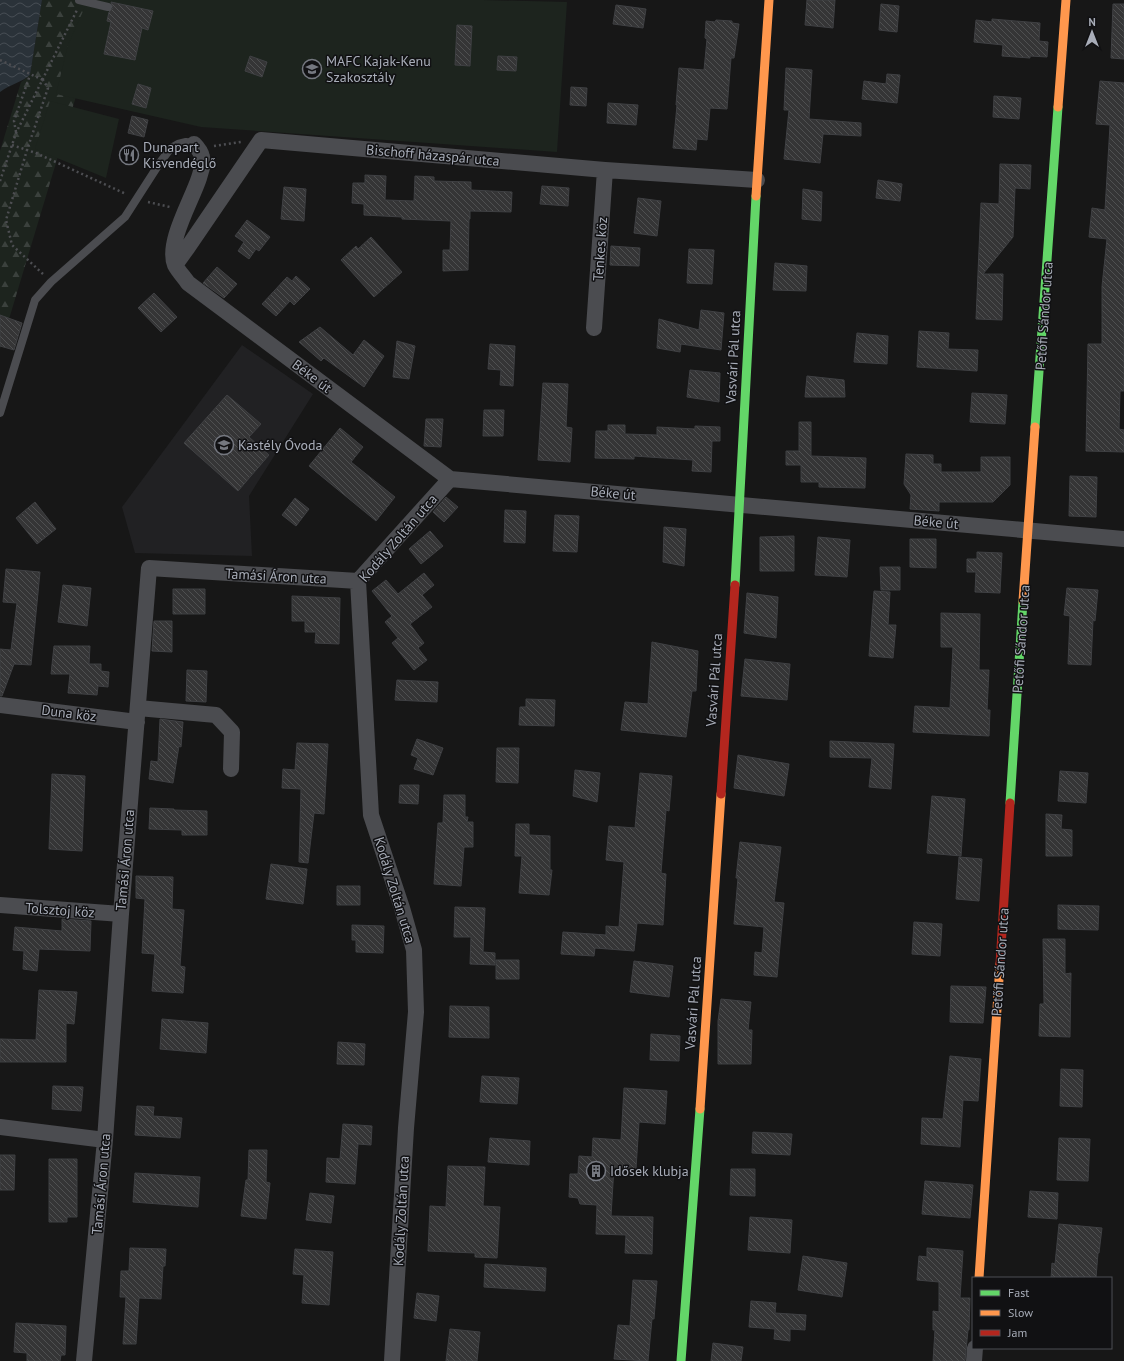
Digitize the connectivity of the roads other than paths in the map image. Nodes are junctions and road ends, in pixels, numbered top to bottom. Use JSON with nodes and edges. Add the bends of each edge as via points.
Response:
{"nodes":[{"id":1,"x":81,"y":0,"type":"edge"},
{"id":2,"x":769,"y":0,"type":"edge"},
{"id":3,"x":1066,"y":0,"type":"edge"},
{"id":4,"x":108,"y":7,"type":"dead end"},
{"id":5,"x":196,"y":146,"type":"joint"},
{"id":6,"x":606,"y":170,"type":"junction"},
{"id":7,"x":757,"y":180,"type":"junction"},
{"id":8,"x":175,"y":265,"type":"junction"},
{"id":9,"x":594,"y":328,"type":"dead end"},
{"id":10,"x":0,"y":413,"type":"edge"},
{"id":11,"x":450,"y":479,"type":"junction"},
{"id":12,"x":740,"y":505,"type":"junction"},
{"id":13,"x":1028,"y":531,"type":"junction"},
{"id":14,"x":1124,"y":539,"type":"edge"},
{"id":15,"x":358,"y":581,"type":"junction"},
{"id":16,"x":0,"y":705,"type":"edge"},
{"id":17,"x":138,"y":715,"type":"junction"},
{"id":18,"x":231,"y":769,"type":"dead end"},
{"id":19,"x":0,"y":905,"type":"edge"},
{"id":20,"x":121,"y":914,"type":"junction"},
{"id":21,"x":0,"y":1127,"type":"edge"},
{"id":22,"x":105,"y":1140,"type":"junction"},
{"id":23,"x":979,"y":1277,"type":"edge"},
{"id":24,"x":975,"y":1349,"type":"edge"},
{"id":25,"x":84,"y":1361,"type":"edge"},
{"id":26,"x":392,"y":1361,"type":"edge"},
{"id":27,"x":681,"y":1361,"type":"edge"},
{"id":28,"x":974,"y":1361,"type":"edge"}],
"edges":[{"from":1,"to":4,"type":"lane"},
{"from":2,"to":7,"type":"street","name":"Vasvári Pál utca"},
{"from":3,"to":13,"type":"street","name":"Petőfi Sándor utca"},
{"from":5,"to":8,"type":"street","via":[[202,156],[202,167],[175,236]]},
{"from":5,"to":10,"type":"lane","via":[[186,142],[171,148],[125,217],[51,282],[35,300]]},
{"from":6,"to":7,"type":"street","name":"Bischoff házaspár utca"},
{"from":6,"to":8,"type":"street","name":"Bischoff házaspár utca","via":[[261,140]]},
{"from":6,"to":9,"type":"street","name":"Tenkes köz"},
{"from":7,"to":12,"type":"street","name":"Vasvári Pál utca"},
{"from":8,"to":11,"type":"street","name":"Béke út","via":[[188,282]]},
{"from":11,"to":12,"type":"street","name":"Béke út"},
{"from":11,"to":15,"type":"street","name":"Kodály Zoltán utca"},
{"from":12,"to":13,"type":"street","name":"Béke út"},
{"from":12,"to":27,"type":"street","name":"Vasvári Pál utca"},
{"from":13,"to":14,"type":"street","name":"Béke út"},
{"from":13,"to":23,"type":"street","name":"Petőfi Sándor utca"},
{"from":15,"to":17,"type":"street","name":"Tamási Áron utca","via":[[149,568]]},
{"from":15,"to":26,"type":"street","name":"Kodály Zoltán utca","via":[[371,815],[414,950],[416,1012],[406,1128]]},
{"from":16,"to":17,"type":"street","name":"Duna köz"},
{"from":17,"to":18,"type":"street","name":"Duna köz","via":[[216,715],[232,732]]},
{"from":17,"to":20,"type":"street","name":"Tamási Áron utca"},
{"from":19,"to":20,"type":"street","name":"Tolsztoj köz"},
{"from":20,"to":22,"type":"street","name":"Tamási Áron utca"},
{"from":21,"to":22,"type":"street"},
{"from":22,"to":25,"type":"street","name":"Tamási Áron utca"},
{"from":24,"to":28,"type":"street"}]}
